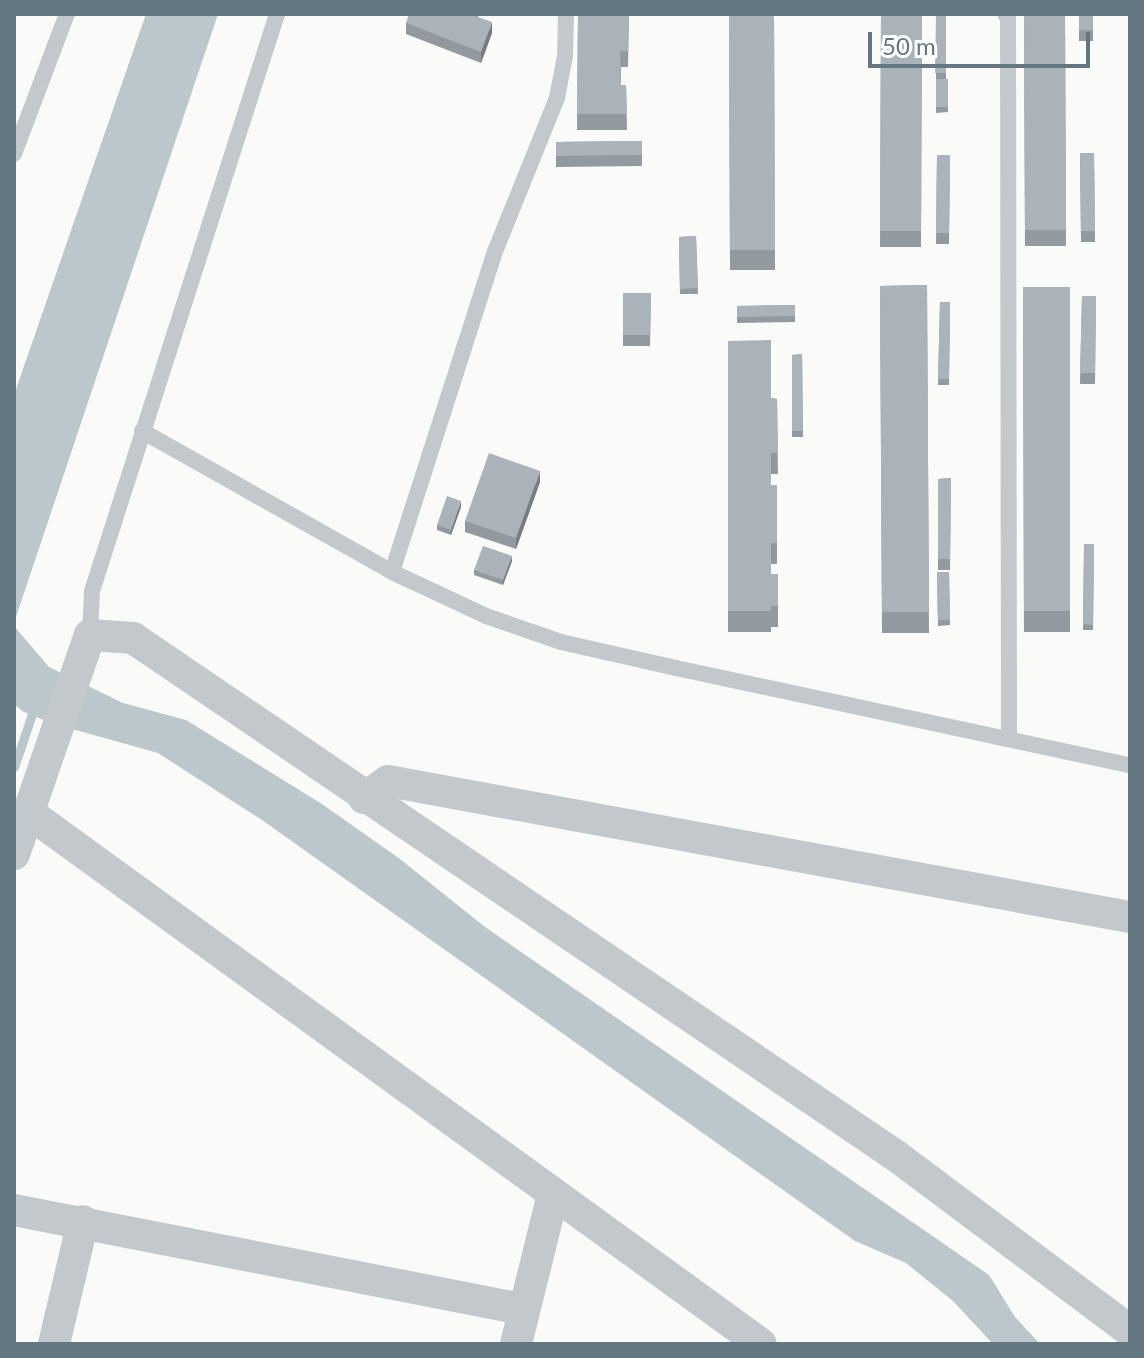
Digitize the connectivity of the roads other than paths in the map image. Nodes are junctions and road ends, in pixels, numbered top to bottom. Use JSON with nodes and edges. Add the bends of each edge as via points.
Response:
{"nodes":[{"id":1,"x":67,"y":14,"type":"edge"},
{"id":2,"x":277,"y":14,"type":"edge"},
{"id":3,"x":566,"y":14,"type":"edge"},
{"id":4,"x":1005,"y":14,"type":"edge"},
{"id":5,"x":14,"y":154,"type":"edge"},
{"id":6,"x":142,"y":431,"type":"junction"},
{"id":7,"x":392,"y":572,"type":"junction"},
{"id":8,"x":90,"y":635,"type":"junction"},
{"id":9,"x":1009,"y":739,"type":"junction"},
{"id":10,"x":1130,"y":765,"type":"edge"},
{"id":11,"x":364,"y":798,"type":"junction"},
{"id":12,"x":29,"y":813,"type":"junction"},
{"id":13,"x":14,"y":854,"type":"edge"},
{"id":14,"x":1130,"y":917,"type":"edge"},
{"id":15,"x":553,"y":1195,"type":"junction"},
{"id":16,"x":14,"y":1210,"type":"edge"},
{"id":17,"x":83,"y":1221,"type":"junction"},
{"id":18,"x":522,"y":1309,"type":"junction"},
{"id":19,"x":1130,"y":1331,"type":"edge"},
{"id":20,"x":730,"y":1335,"type":"edge"},
{"id":21,"x":54,"y":1344,"type":"edge"},
{"id":22,"x":516,"y":1344,"type":"edge"},
{"id":23,"x":761,"y":1344,"type":"edge"}],
"edges":[{"from":1,"to":5,"type":"lane"},
{"from":2,"to":6,"type":"lane"},
{"from":3,"to":7,"type":"lane","via":[[557,98],[496,249]]},
{"from":4,"to":9,"type":"lane"},
{"from":6,"to":7,"type":"lane"},
{"from":6,"to":8,"type":"lane","via":[[92,591]]},
{"from":7,"to":9,"type":"lane","via":[[486,616],[561,642]]},
{"from":8,"to":11,"type":"street","via":[[133,638]]},
{"from":8,"to":12,"type":"street"},
{"from":9,"to":10,"type":"lane"},
{"from":11,"to":14,"type":"street","via":[[388,781]]},
{"from":11,"to":19,"type":"street","via":[[895,1155]]},
{"from":12,"to":13,"type":"street"},
{"from":12,"to":15,"type":"street"},
{"from":15,"to":18,"type":"street"},
{"from":15,"to":20,"type":"street"},
{"from":16,"to":17,"type":"street"},
{"from":17,"to":18,"type":"street"},
{"from":17,"to":21,"type":"street"},
{"from":18,"to":22,"type":"street"},
{"from":20,"to":23,"type":"street"}]}
